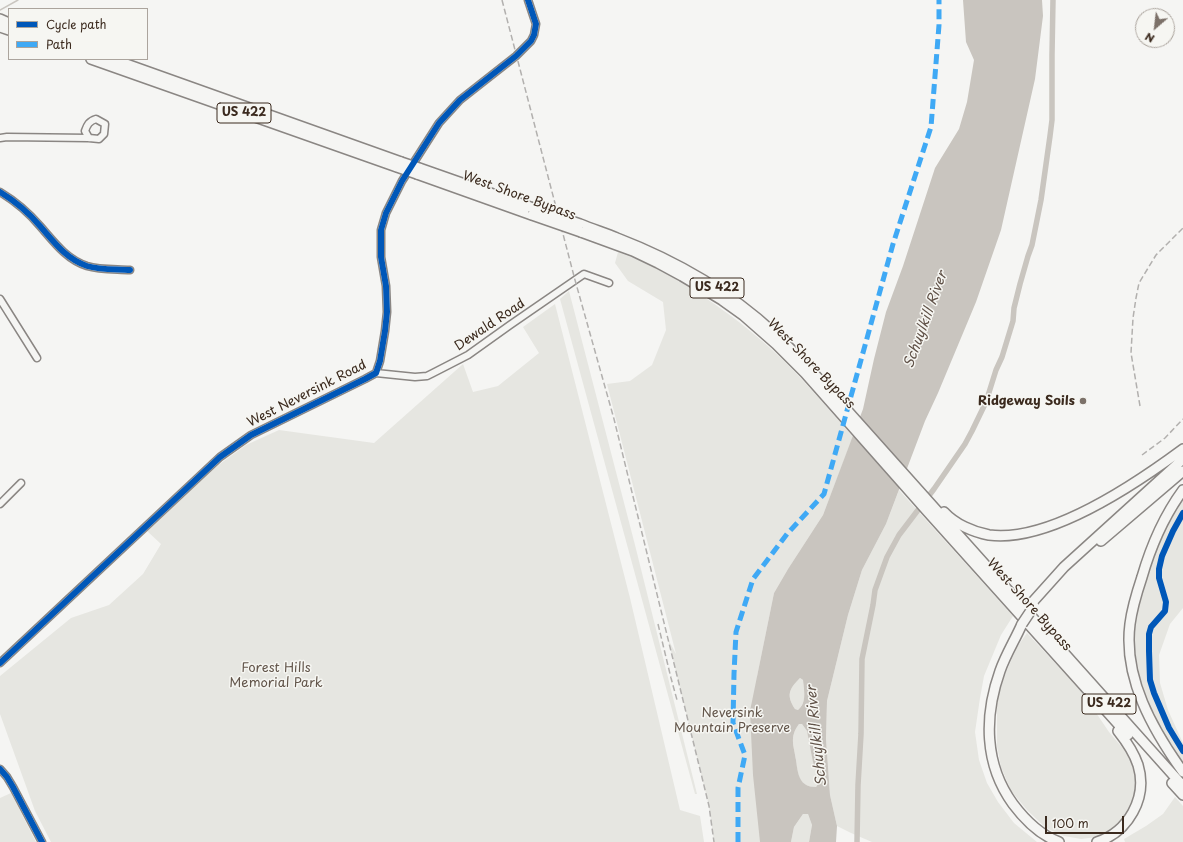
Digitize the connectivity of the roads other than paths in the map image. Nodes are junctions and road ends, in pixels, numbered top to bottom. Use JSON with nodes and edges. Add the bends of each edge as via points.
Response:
{"nodes":[{"id":1,"x":528,"y":0,"type":"edge"},
{"id":2,"x":94,"y":60,"type":"edge"},
{"id":3,"x":115,"y":60,"type":"edge"},
{"id":4,"x":0,"y":138,"type":"edge"},
{"id":5,"x":89,"y":138,"type":"dead end"},
{"id":6,"x":399,"y":165,"type":"junction"},
{"id":7,"x":0,"y":192,"type":"edge"},
{"id":8,"x":130,"y":270,"type":"dead end"},
{"id":9,"x":609,"y":283,"type":"dead end"},
{"id":10,"x":0,"y":299,"type":"edge"},
{"id":11,"x":37,"y":358,"type":"dead end"},
{"id":12,"x":376,"y":373,"type":"junction"},
{"id":13,"x":828,"y":394,"type":"junction"},
{"id":14,"x":1183,"y":449,"type":"edge"},
{"id":15,"x":1183,"y":459,"type":"edge"},
{"id":16,"x":1183,"y":471,"type":"edge"},
{"id":17,"x":21,"y":483,"type":"dead end"},
{"id":18,"x":1183,"y":490,"type":"edge"},
{"id":19,"x":0,"y":504,"type":"edge"},
{"id":20,"x":930,"y":505,"type":"junction"},
{"id":21,"x":1031,"y":606,"type":"junction"},
{"id":22,"x":1020,"y":622,"type":"junction"},
{"id":23,"x":0,"y":663,"type":"edge"},
{"id":24,"x":1079,"y":680,"type":"junction"},
{"id":25,"x":0,"y":769,"type":"edge"},
{"id":26,"x":1183,"y":772,"type":"edge"},
{"id":27,"x":1183,"y":786,"type":"edge"},
{"id":28,"x":1183,"y":795,"type":"edge"},
{"id":29,"x":42,"y":842,"type":"edge"},
{"id":30,"x":1047,"y":842,"type":"edge"},
{"id":31,"x":1059,"y":842,"type":"edge"},
{"id":32,"x":1097,"y":842,"type":"edge"}],
"edges":[{"from":1,"to":12,"type":"street","name":"West Neversink Road","via":[[536,24],[531,41],[456,104],[439,123],[402,181],[386,213],[381,230],[381,257],[387,312]]},
{"from":2,"to":6,"type":"highway","name":"West Shore Bypass","number":"US 422"},
{"from":3,"to":6,"type":"highway","name":"West Shore Bypass","number":"US 422"},
{"from":4,"to":5,"type":"street"},
{"from":6,"to":13,"type":"highway","name":"West Shore Bypass","number":"US 422","bridge":true,"via":[[580,228],[658,263],[722,300],[744,316]]},
{"from":7,"to":8,"type":"street","via":[[18,204],[63,252],[75,261],[89,267]]},
{"from":9,"to":12,"type":"street","name":"Dewald Road","via":[[584,274],[468,355],[427,376]]},
{"from":10,"to":11,"type":"street"},
{"from":12,"to":23,"type":"street","name":"West Neversink Road","via":[[251,435],[224,454]]},
{"from":13,"to":20,"type":"highway","name":"West Shore Bypass","number":"US 422"},
{"from":13,"to":20,"type":"highway","name":"West Shore Bypass","number":"US 422"},
{"from":14,"to":20,"type":"highway","via":[[1099,503],[1059,522],[1022,533],[988,535],[974,531]]},
{"from":15,"to":21,"type":"highway","via":[[1064,567]]},
{"from":16,"to":21,"type":"highway","via":[[1059,578]]},
{"from":17,"to":19,"type":"street"},
{"from":18,"to":26,"type":"highway","via":[[1157,534],[1147,559],[1132,609],[1129,637],[1130,658],[1142,702],[1156,733]]},
{"from":20,"to":24,"type":"highway","name":"West Shore Bypass","number":"US 422"},
{"from":20,"to":27,"type":"highway","name":"West Shore Bypass","number":"US 422"},
{"from":21,"to":22,"type":"highway","bridge":true},
{"from":22,"to":30,"type":"highway","via":[[1001,656],[989,692],[985,714],[986,748],[1003,798],[1023,823]]},
{"from":22,"to":31,"type":"highway","via":[[993,693],[989,714],[992,757],[1007,795],[1019,811],[1041,832]]},
{"from":24,"to":28,"type":"highway","name":"West Shore Bypass","number":"US 422"},
{"from":24,"to":32,"type":"highway","via":[[1126,742],[1140,773],[1141,787],[1137,806],[1116,832]]},
{"from":25,"to":29,"type":"street","via":[[13,787]]}]}
